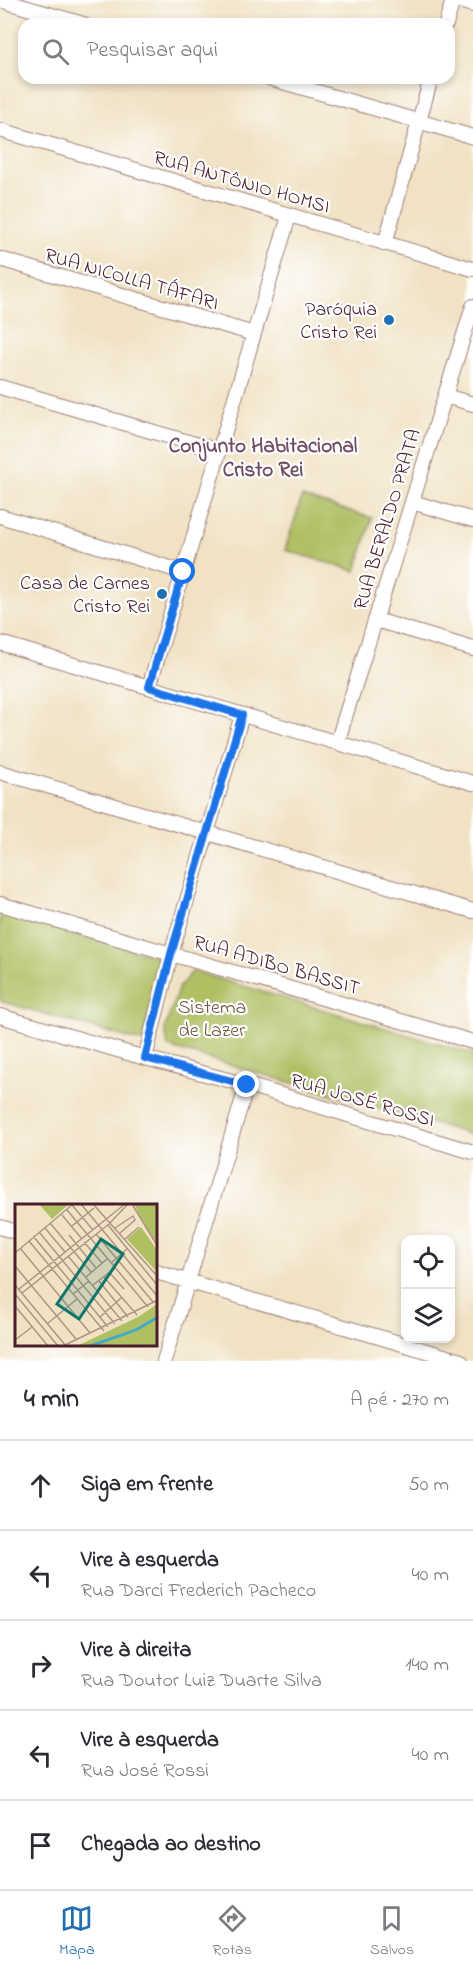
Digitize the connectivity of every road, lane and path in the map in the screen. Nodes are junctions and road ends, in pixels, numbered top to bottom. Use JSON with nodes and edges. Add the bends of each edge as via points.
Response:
{"nodes":[{"id":1,"x":0,"y":0,"type":"edge"},
{"id":2,"x":454,"y":0,"type":"edge"},
{"id":3,"x":473,"y":5,"type":"edge"},
{"id":4,"x":62,"y":18,"type":"edge"},
{"id":5,"x":448,"y":18,"type":"edge"},
{"id":6,"x":289,"y":84,"type":"edge"},
{"id":7,"x":429,"y":84,"type":"edge"},
{"id":8,"x":419,"y":122,"type":"junction"},
{"id":9,"x":0,"y":130,"type":"edge"},
{"id":10,"x":473,"y":137,"type":"edge"},
{"id":11,"x":289,"y":216,"type":"junction"},
{"id":12,"x":385,"y":244,"type":"junction"},
{"id":13,"x":0,"y":260,"type":"edge"},
{"id":14,"x":473,"y":269,"type":"edge"},
{"id":15,"x":473,"y":306,"type":"edge"},
{"id":16,"x":254,"y":334,"type":"junction"},
{"id":17,"x":0,"y":387,"type":"edge"},
{"id":18,"x":445,"y":396,"type":"junction"},
{"id":19,"x":473,"y":404,"type":"edge"},
{"id":20,"x":219,"y":451,"type":"junction"},
{"id":21,"x":412,"y":502,"type":"junction"},
{"id":22,"x":0,"y":516,"type":"edge"},
{"id":23,"x":473,"y":520,"type":"edge"},
{"id":24,"x":183,"y":572,"type":"junction"},
{"id":25,"x":376,"y":620,"type":"junction"},
{"id":26,"x":0,"y":643,"type":"edge"},
{"id":27,"x":473,"y":649,"type":"edge"},
{"id":28,"x":149,"y":687,"type":"junction"},
{"id":29,"x":242,"y":715,"type":"junction"},
{"id":30,"x":337,"y":743,"type":"junction"},
{"id":31,"x":0,"y":772,"type":"edge"},
{"id":32,"x":473,"y":783,"type":"edge"},
{"id":33,"x":208,"y":833,"type":"junction"},
{"id":34,"x":0,"y":904,"type":"edge"},
{"id":35,"x":473,"y":911,"type":"edge"},
{"id":36,"x":171,"y":954,"type":"junction"},
{"id":37,"x":0,"y":1016,"type":"edge"},
{"id":38,"x":473,"y":1042,"type":"edge"},
{"id":39,"x":145,"y":1058,"type":"junction"},
{"id":40,"x":247,"y":1085,"type":"junction"},
{"id":41,"x":473,"y":1152,"type":"edge"},
{"id":42,"x":0,"y":1227,"type":"edge"},
{"id":43,"x":15,"y":1232,"type":"edge"},
{"id":44,"x":158,"y":1273,"type":"edge"},
{"id":45,"x":187,"y":1281,"type":"junction"},
{"id":46,"x":164,"y":1361,"type":"edge"},
{"id":47,"x":461,"y":1361,"type":"edge"}],
"edges":[{"from":1,"to":4,"type":"street"},
{"from":2,"to":3,"type":"street"},
{"from":2,"to":5,"type":"street"},
{"from":6,"to":8,"type":"street"},
{"from":7,"to":8,"type":"street"},
{"from":8,"to":10,"type":"street"},
{"from":8,"to":12,"type":"street"},
{"from":9,"to":11,"type":"street","name":"RUA ANTÔNIO HOMSI"},
{"from":11,"to":12,"type":"street","name":"RUA ANTÔNIO HOMSI"},
{"from":11,"to":16,"type":"street"},
{"from":12,"to":14,"type":"street","name":"RUA ANTÔNIO HOMSI"},
{"from":13,"to":16,"type":"street","name":"RUA NICOLLA TÁFARI"},
{"from":15,"to":18,"type":"street","name":"RUA BERALDO PRATA"},
{"from":16,"to":20,"type":"street"},
{"from":17,"to":20,"type":"street"},
{"from":18,"to":19,"type":"street"},
{"from":18,"to":21,"type":"street","name":"RUA BERALDO PRATA"},
{"from":20,"to":24,"type":"street"},
{"from":21,"to":23,"type":"street"},
{"from":21,"to":25,"type":"street","name":"RUA BERALDO PRATA"},
{"from":22,"to":24,"type":"street"},
{"from":24,"to":28,"type":"street"},
{"from":25,"to":27,"type":"street"},
{"from":25,"to":30,"type":"street","name":"RUA BERALDO PRATA"},
{"from":26,"to":28,"type":"street"},
{"from":28,"to":29,"type":"street"},
{"from":29,"to":30,"type":"street"},
{"from":29,"to":33,"type":"street"},
{"from":30,"to":32,"type":"street"},
{"from":31,"to":33,"type":"street"},
{"from":33,"to":35,"type":"street"},
{"from":33,"to":36,"type":"street"},
{"from":34,"to":36,"type":"street","name":"RUA ADIBO BASSIT"},
{"from":36,"to":38,"type":"street","name":"RUA ADIBO BASSIT"},
{"from":36,"to":39,"type":"street"},
{"from":37,"to":39,"type":"street","name":"RUA JOSÉ ROSSI"},
{"from":39,"to":40,"type":"street","name":"RUA JOSÉ ROSSI"},
{"from":40,"to":41,"type":"street","name":"RUA JOSÉ ROSSI"},
{"from":40,"to":45,"type":"street"},
{"from":42,"to":43,"type":"street"},
{"from":44,"to":45,"type":"street"},
{"from":45,"to":46,"type":"street"},
{"from":45,"to":47,"type":"street"}]}
